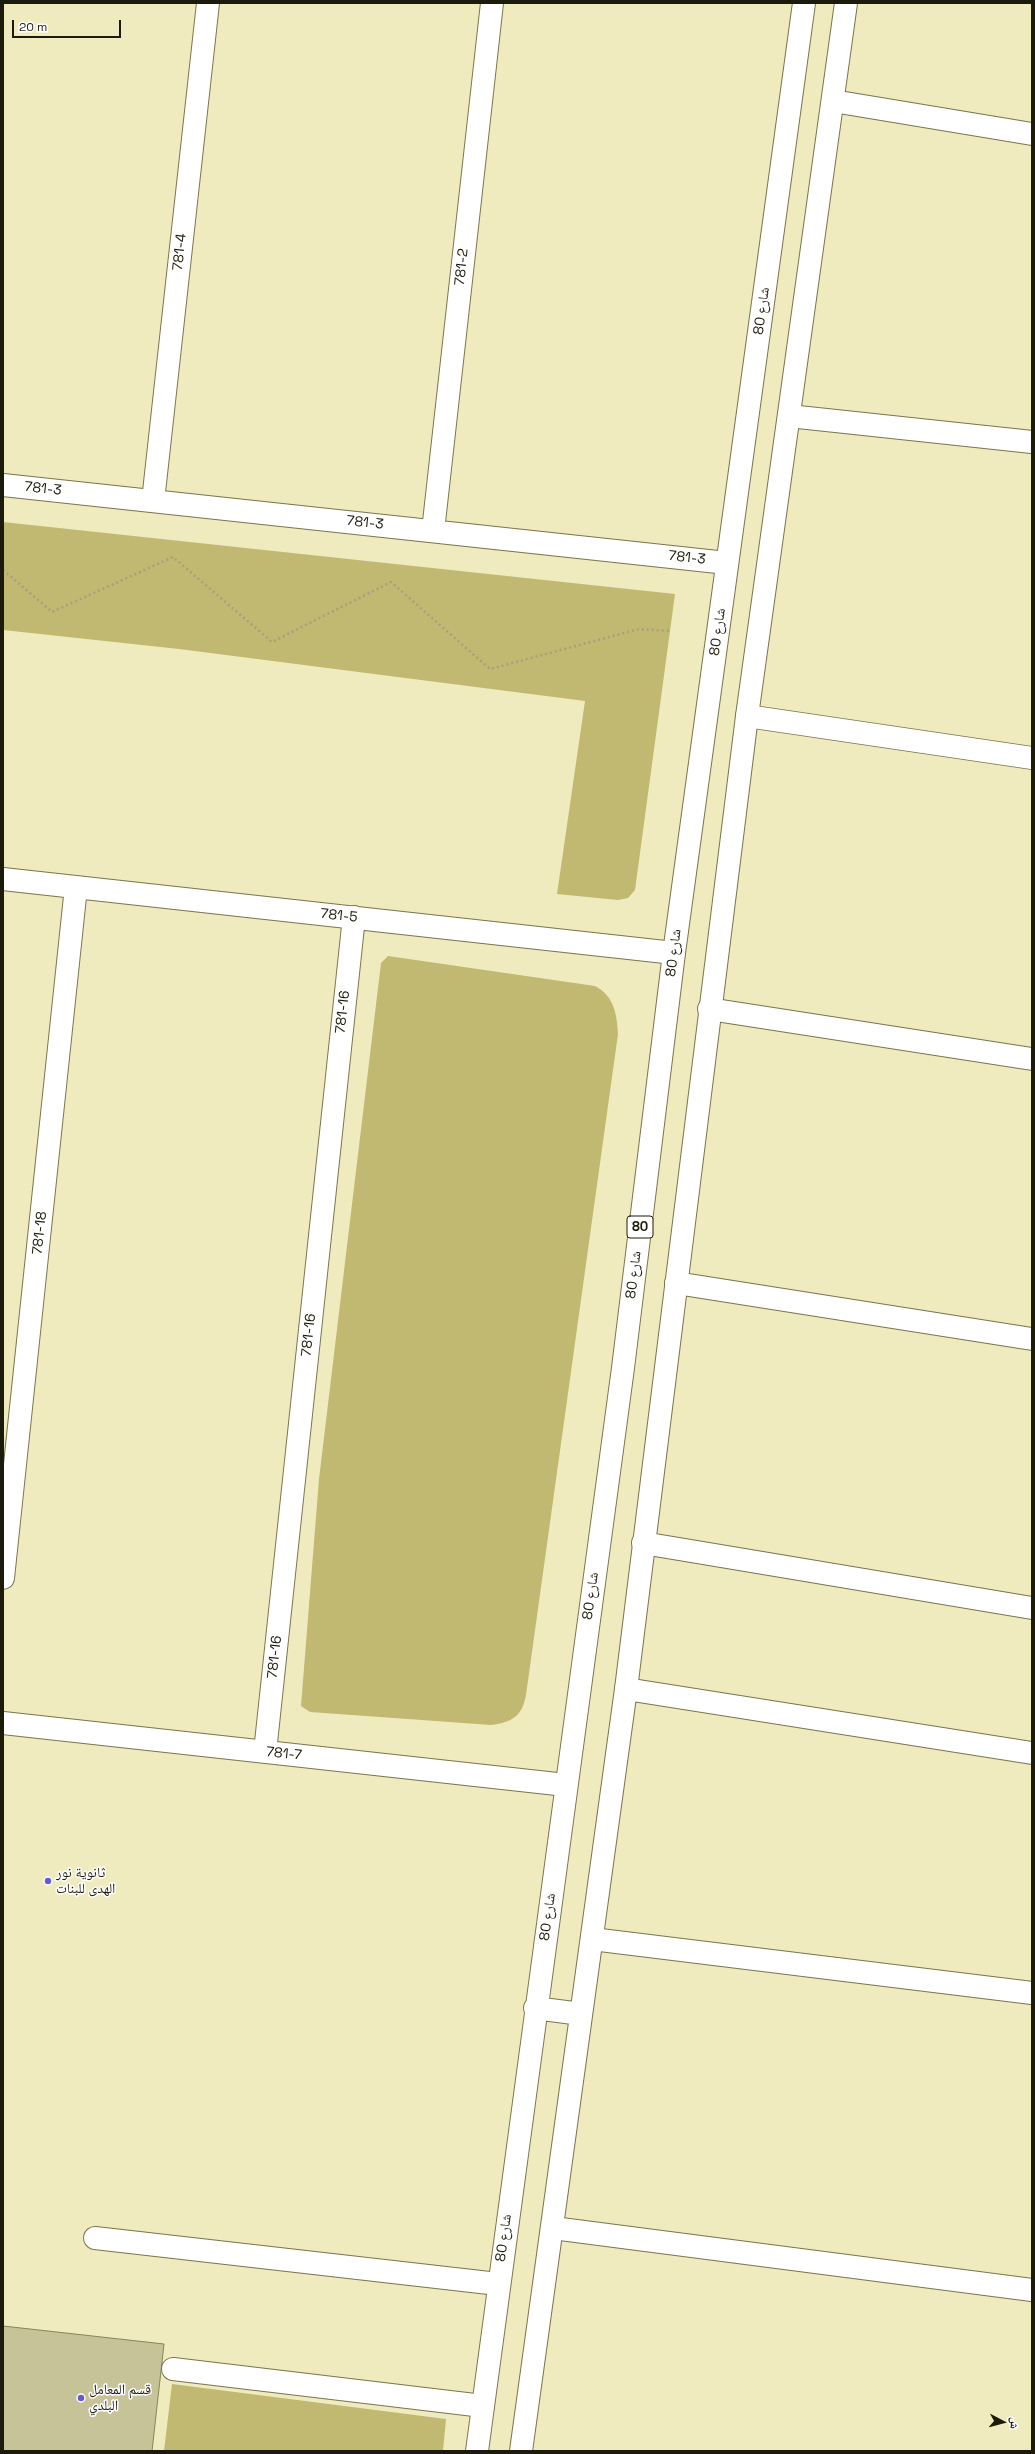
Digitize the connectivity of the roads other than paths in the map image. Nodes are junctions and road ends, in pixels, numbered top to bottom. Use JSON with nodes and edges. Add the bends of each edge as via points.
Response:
{"nodes":[{"id":1,"x":208,"y":3,"type":"edge"},
{"id":2,"x":492,"y":3,"type":"edge"},
{"id":3,"x":804,"y":3,"type":"edge"},
{"id":4,"x":846,"y":3,"type":"edge"},
{"id":5,"x":833,"y":101,"type":"junction"},
{"id":6,"x":1032,"y":134,"type":"edge"},
{"id":7,"x":789,"y":416,"type":"junction"},
{"id":8,"x":1032,"y":442,"type":"edge"},
{"id":9,"x":3,"y":485,"type":"edge"},
{"id":10,"x":152,"y":501,"type":"junction"},
{"id":11,"x":433,"y":531,"type":"junction"},
{"id":12,"x":727,"y":563,"type":"junction"},
{"id":13,"x":747,"y":716,"type":"junction"},
{"id":14,"x":1032,"y":758,"type":"edge"},
{"id":15,"x":3,"y":879,"type":"edge"},
{"id":16,"x":76,"y":887,"type":"junction"},
{"id":17,"x":354,"y":918,"type":"junction"},
{"id":18,"x":674,"y":953,"type":"junction"},
{"id":19,"x":710,"y":1009,"type":"junction"},
{"id":20,"x":1032,"y":1059,"type":"edge"},
{"id":21,"x":676,"y":1283,"type":"junction"},
{"id":22,"x":1032,"y":1339,"type":"edge"},
{"id":23,"x":643,"y":1543,"type":"junction"},
{"id":24,"x":3,"y":1578,"type":"edge"},
{"id":25,"x":1032,"y":1608,"type":"edge"},
{"id":26,"x":626,"y":1689,"type":"junction"},
{"id":27,"x":3,"y":1723,"type":"edge"},
{"id":28,"x":265,"y":1752,"type":"junction"},
{"id":29,"x":1032,"y":1753,"type":"edge"},
{"id":30,"x":566,"y":1785,"type":"junction"},
{"id":31,"x":592,"y":1939,"type":"junction"},
{"id":32,"x":1032,"y":1993,"type":"edge"},
{"id":33,"x":535,"y":2008,"type":"junction"},
{"id":34,"x":581,"y":2014,"type":"junction"},
{"id":35,"x":553,"y":2228,"type":"junction"},
{"id":36,"x":95,"y":2238,"type":"dead end"},
{"id":37,"x":498,"y":2284,"type":"junction"},
{"id":38,"x":1032,"y":2290,"type":"edge"},
{"id":39,"x":173,"y":2369,"type":"dead end"},
{"id":40,"x":483,"y":2406,"type":"junction"},
{"id":41,"x":477,"y":2451,"type":"edge"},
{"id":42,"x":521,"y":2451,"type":"edge"}],
"edges":[{"from":1,"to":10,"type":"street","name":"781-4"},
{"from":2,"to":11,"type":"street","name":"781-2"},
{"from":3,"to":12,"type":"street","name":"شارع 80","number":"80"},
{"from":4,"to":5,"type":"street"},
{"from":5,"to":6,"type":"street"},
{"from":5,"to":7,"type":"street"},
{"from":7,"to":8,"type":"street"},
{"from":7,"to":13,"type":"street"},
{"from":9,"to":10,"type":"street","name":"781-3"},
{"from":10,"to":11,"type":"street","name":"781-3"},
{"from":11,"to":12,"type":"street","name":"781-3"},
{"from":12,"to":18,"type":"street","name":"شارع 80","number":"80"},
{"from":13,"to":14,"type":"street"},
{"from":13,"to":19,"type":"street"},
{"from":15,"to":16,"type":"street","name":"781-5"},
{"from":16,"to":17,"type":"street","name":"781-5"},
{"from":16,"to":24,"type":"street","name":"781-18"},
{"from":17,"to":18,"type":"street","name":"781-5"},
{"from":17,"to":28,"type":"street","name":"781-16"},
{"from":18,"to":30,"type":"street","name":"شارع 80","number":"80","via":[[622,1376]]},
{"from":19,"to":20,"type":"street"},
{"from":19,"to":21,"type":"street"},
{"from":21,"to":22,"type":"street"},
{"from":21,"to":23,"type":"street"},
{"from":23,"to":25,"type":"street"},
{"from":23,"to":26,"type":"street"},
{"from":26,"to":29,"type":"street"},
{"from":26,"to":31,"type":"street"},
{"from":27,"to":28,"type":"street","name":"781-7"},
{"from":28,"to":30,"type":"street","name":"781-7"},
{"from":30,"to":33,"type":"street","name":"شارع 80","number":"80"},
{"from":31,"to":32,"type":"street"},
{"from":31,"to":34,"type":"street"},
{"from":33,"to":34,"type":"street"},
{"from":33,"to":37,"type":"street","name":"شارع 80","number":"80"},
{"from":34,"to":35,"type":"street"},
{"from":35,"to":38,"type":"street"},
{"from":35,"to":42,"type":"street"},
{"from":36,"to":37,"type":"street"},
{"from":37,"to":40,"type":"street","name":"شارع 80","number":"80"},
{"from":39,"to":40,"type":"street"},
{"from":40,"to":41,"type":"street","name":"شارع 80","number":"80"}]}
